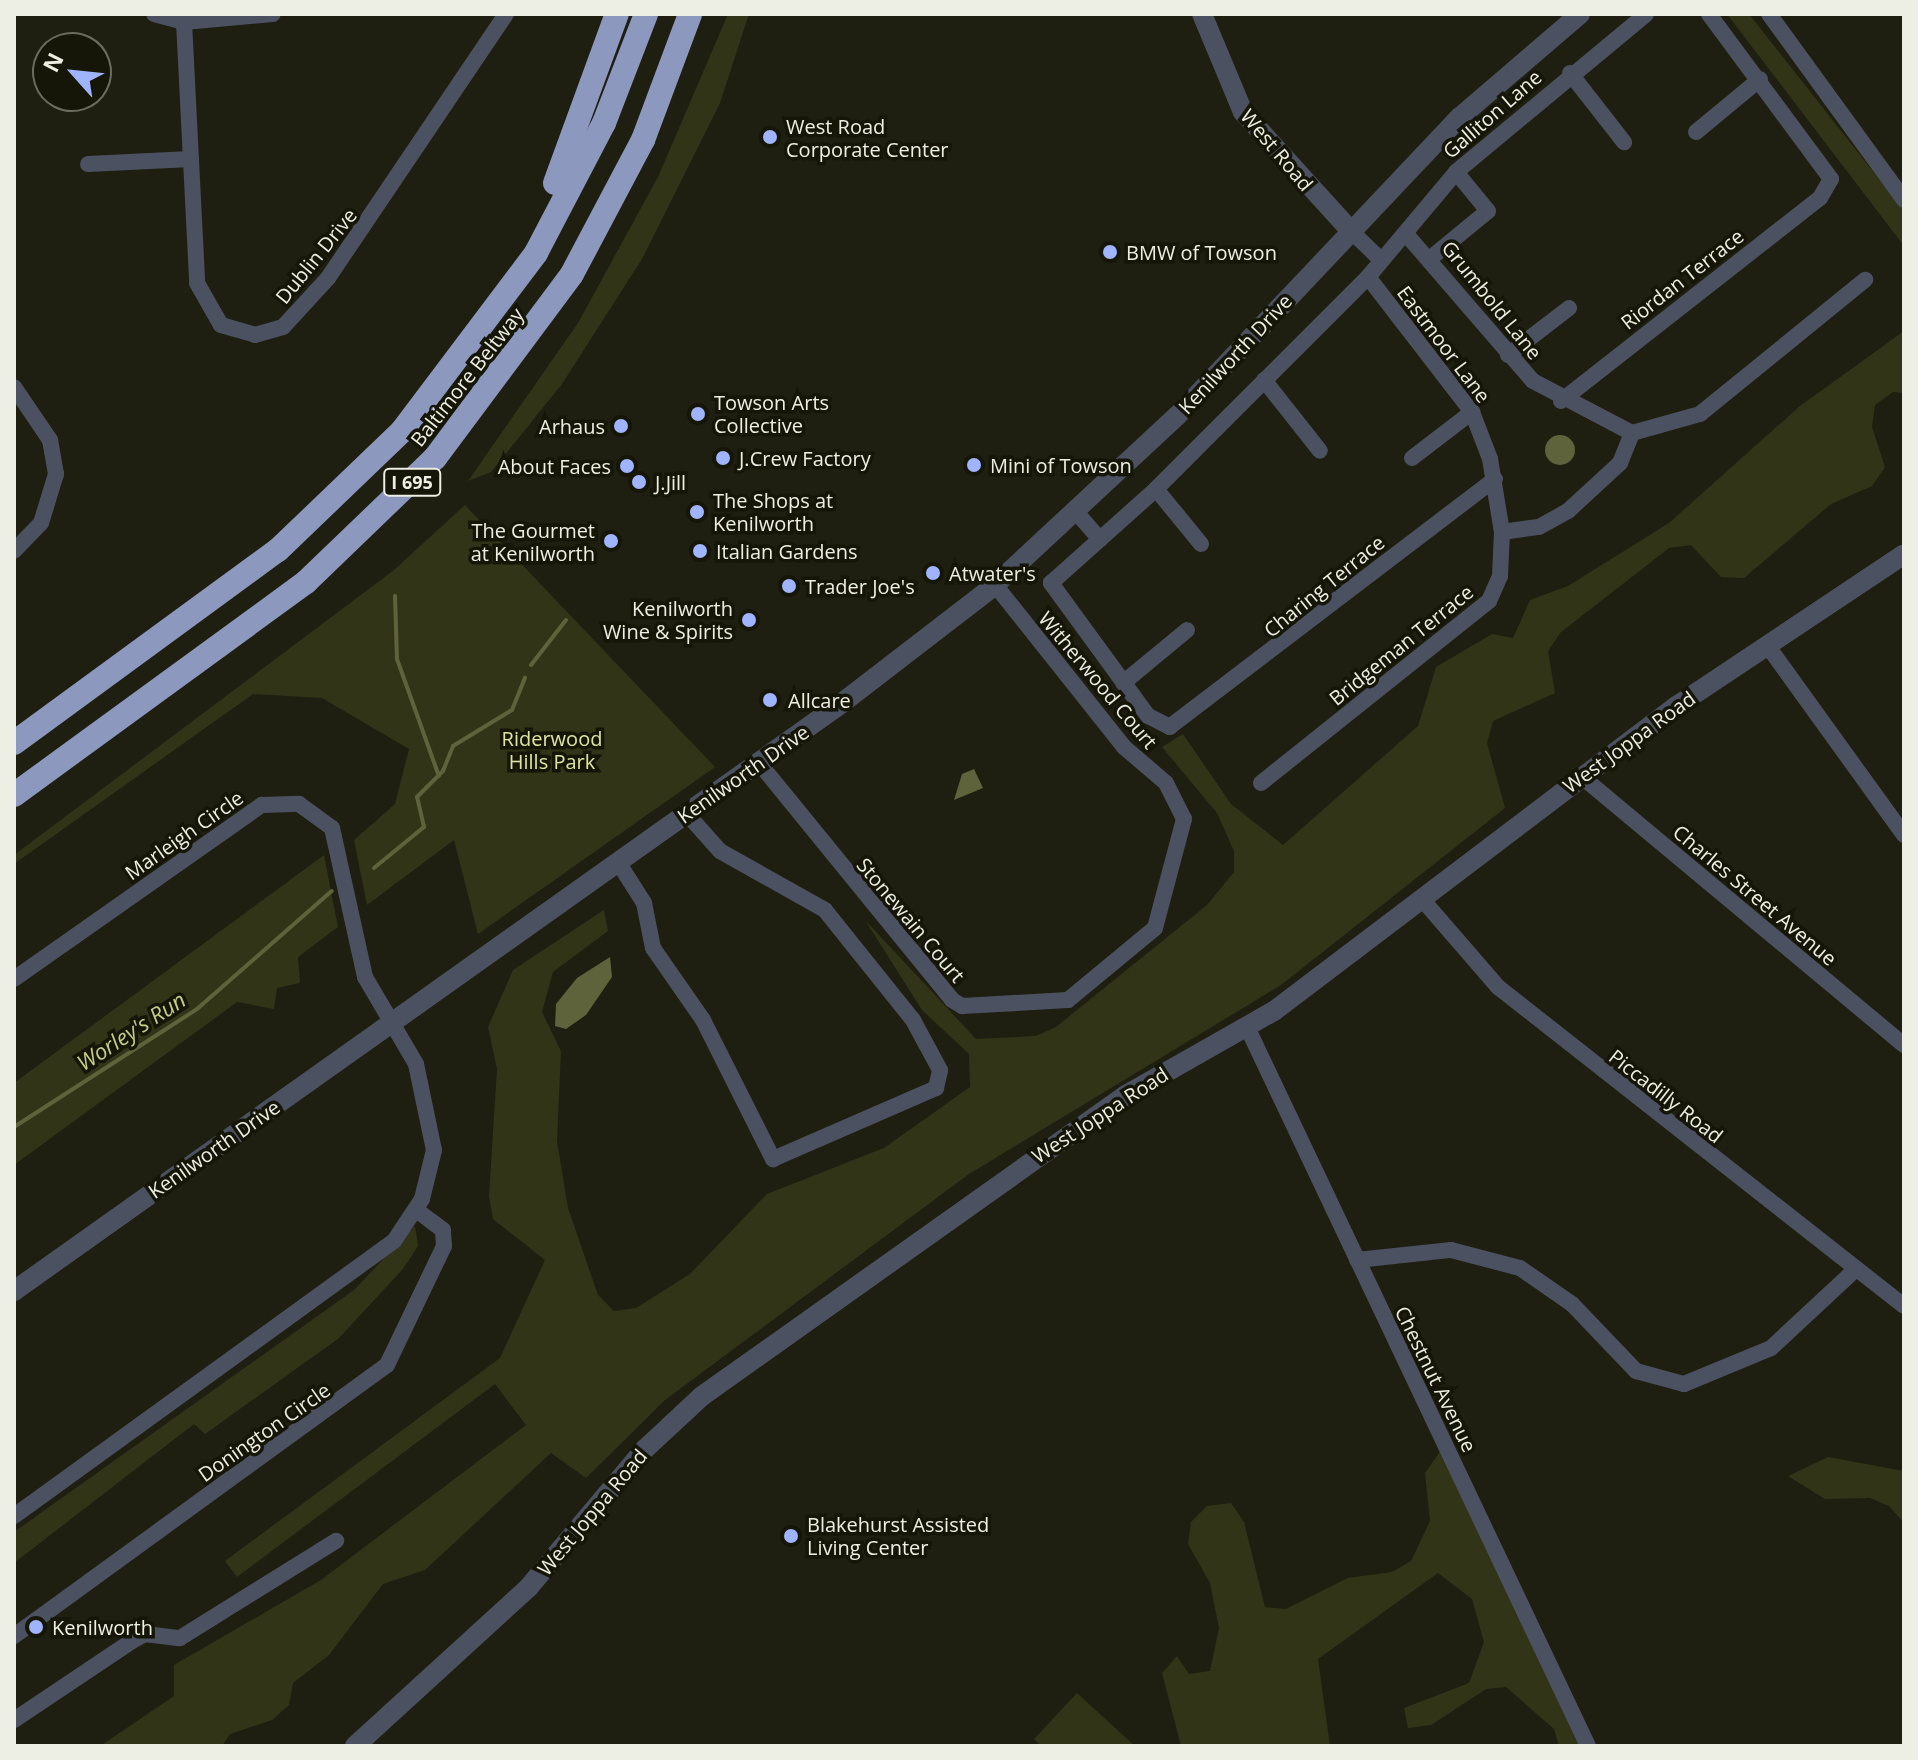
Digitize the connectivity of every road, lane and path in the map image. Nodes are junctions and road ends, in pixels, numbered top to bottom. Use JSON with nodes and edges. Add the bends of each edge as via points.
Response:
{"nodes":[{"id":1,"x":154,"y":14,"type":"edge"},
{"id":2,"x":273,"y":14,"type":"edge"},
{"id":3,"x":506,"y":14,"type":"edge"},
{"id":4,"x":617,"y":14,"type":"edge"},
{"id":5,"x":646,"y":14,"type":"edge"},
{"id":6,"x":691,"y":14,"type":"edge"},
{"id":7,"x":1202,"y":14,"type":"edge"},
{"id":8,"x":1580,"y":14,"type":"edge"},
{"id":9,"x":1646,"y":14,"type":"edge"},
{"id":10,"x":1709,"y":14,"type":"edge"},
{"id":11,"x":1769,"y":14,"type":"edge"},
{"id":12,"x":1625,"y":20,"type":"edge"},
{"id":13,"x":184,"y":22,"type":"junction"},
{"id":14,"x":1570,"y":73,"type":"junction"},
{"id":15,"x":1760,"y":79,"type":"junction"},
{"id":16,"x":1696,"y":132,"type":"dead end"},
{"id":17,"x":1624,"y":142,"type":"dead end"},
{"id":18,"x":191,"y":159,"type":"junction"},
{"id":19,"x":88,"y":164,"type":"dead end"},
{"id":20,"x":1456,"y":172,"type":"junction"},
{"id":21,"x":1904,"y":200,"type":"edge"},
{"id":22,"x":1351,"y":231,"type":"junction"},
{"id":23,"x":1406,"y":234,"type":"junction"},
{"id":24,"x":1432,"y":257,"type":"junction"},
{"id":25,"x":1381,"y":260,"type":"junction"},
{"id":26,"x":1368,"y":277,"type":"junction"},
{"id":27,"x":1865,"y":280,"type":"dead end"},
{"id":28,"x":1569,"y":308,"type":"dead end"},
{"id":29,"x":1508,"y":355,"type":"junction"},
{"id":30,"x":457,"y":365,"type":"junction"},
{"id":31,"x":1264,"y":380,"type":"junction"},
{"id":32,"x":14,"y":387,"type":"edge"},
{"id":33,"x":1561,"y":401,"type":"junction"},
{"id":34,"x":1472,"y":412,"type":"junction"},
{"id":35,"x":1632,"y":433,"type":"junction"},
{"id":36,"x":1320,"y":451,"type":"dead end"},
{"id":37,"x":1412,"y":458,"type":"dead end"},
{"id":38,"x":1495,"y":479,"type":"junction"},
{"id":39,"x":1156,"y":489,"type":"junction"},
{"id":40,"x":1077,"y":513,"type":"junction"},
{"id":41,"x":1502,"y":532,"type":"junction"},
{"id":42,"x":1100,"y":539,"type":"junction"},
{"id":43,"x":1201,"y":544,"type":"dead end"},
{"id":44,"x":14,"y":551,"type":"edge"},
{"id":45,"x":1904,"y":554,"type":"edge"},
{"id":46,"x":995,"y":585,"type":"junction"},
{"id":47,"x":1187,"y":630,"type":"dead end"},
{"id":48,"x":1767,"y":645,"type":"junction"},
{"id":49,"x":1123,"y":683,"type":"junction"},
{"id":50,"x":14,"y":743,"type":"edge"},
{"id":51,"x":759,"y":763,"type":"junction"},
{"id":52,"x":1581,"y":776,"type":"junction"},
{"id":53,"x":1261,"y":783,"type":"dead end"},
{"id":54,"x":14,"y":795,"type":"edge"},
{"id":55,"x":687,"y":814,"type":"junction"},
{"id":56,"x":1904,"y":835,"type":"edge"},
{"id":57,"x":618,"y":862,"type":"junction"},
{"id":58,"x":1421,"y":898,"type":"junction"},
{"id":59,"x":1114,"y":962,"type":"joint"},
{"id":60,"x":14,"y":979,"type":"edge"},
{"id":61,"x":390,"y":1023,"type":"junction"},
{"id":62,"x":1248,"y":1029,"type":"junction"},
{"id":63,"x":1904,"y":1045,"type":"edge"},
{"id":64,"x":416,"y":1210,"type":"junction"},
{"id":65,"x":1357,"y":1260,"type":"junction"},
{"id":66,"x":1855,"y":1270,"type":"junction"},
{"id":67,"x":14,"y":1291,"type":"edge"},
{"id":68,"x":1904,"y":1306,"type":"edge"},
{"id":69,"x":14,"y":1516,"type":"edge"},
{"id":70,"x":336,"y":1541,"type":"dead end"},
{"id":71,"x":14,"y":1636,"type":"edge"},
{"id":72,"x":14,"y":1720,"type":"edge"},
{"id":73,"x":355,"y":1746,"type":"edge"},
{"id":74,"x":1588,"y":1746,"type":"edge"}],
"edges":[{"from":1,"to":13,"type":"street"},
{"from":2,"to":13,"type":"street"},
{"from":3,"to":18,"type":"street","name":"Dublin Drive","via":[[337,266],[300,313],[270,333],[221,325],[201,298]]},
{"from":4,"to":30,"type":"highway","via":[[576,141],[526,248]]},
{"from":5,"to":30,"type":"highway","name":"Baltimore Beltway","number":"I 695","via":[[564,201]]},
{"from":6,"to":54,"type":"highway","name":"Baltimore Beltway","number":"I 695","via":[[678,55],[572,274],[435,458],[306,582]]},
{"from":7,"to":22,"type":"street","name":"West Road","via":[[1243,112]]},
{"from":8,"to":22,"type":"street","name":"Kenilworth Drive","via":[[1460,117]]},
{"from":9,"to":12,"type":"street","name":"Galliton Lane"},
{"from":10,"to":15,"type":"street"},
{"from":11,"to":21,"type":"street"},
{"from":12,"to":14,"type":"street","name":"Galliton Lane"},
{"from":13,"to":18,"type":"street","name":"Dublin Drive"},
{"from":14,"to":17,"type":"street"},
{"from":14,"to":20,"type":"street","name":"Galliton Lane"},
{"from":15,"to":16,"type":"street"},
{"from":15,"to":33,"type":"street","name":"Riordan Terrace","via":[[1831,170],[1826,188]]},
{"from":18,"to":19,"type":"street"},
{"from":20,"to":23,"type":"street","name":"Galliton Lane","via":[[1412,218]]},
{"from":20,"to":24,"type":"street","via":[[1488,211]]},
{"from":22,"to":25,"type":"street"},
{"from":22,"to":40,"type":"street","name":"Kenilworth Drive"},
{"from":23,"to":24,"type":"street","name":"Grumbold Lane"},
{"from":23,"to":25,"type":"street","name":"Galliton Lane"},
{"from":24,"to":29,"type":"street","name":"Grumbold Lane"},
{"from":25,"to":26,"type":"street","name":"Galliton Lane"},
{"from":26,"to":31,"type":"street","name":"Galliton Lane"},
{"from":26,"to":34,"type":"street","name":"Eastmoor Lane"},
{"from":27,"to":35,"type":"street","via":[[1700,414]]},
{"from":28,"to":29,"type":"street"},
{"from":29,"to":33,"type":"street","name":"Grumbold Lane"},
{"from":30,"to":50,"type":"highway","name":"Baltimore Beltway","number":"I 695","via":[[402,431],[278,550]]},
{"from":31,"to":36,"type":"street"},
{"from":31,"to":39,"type":"street","name":"Galliton Lane"},
{"from":32,"to":44,"type":"street","via":[[50,440],[56,474],[41,523]]},
{"from":33,"to":35,"type":"street","name":"Grumbold Lane"},
{"from":34,"to":37,"type":"street"},
{"from":34,"to":38,"type":"street","name":"Eastmoor Lane"},
{"from":35,"to":41,"type":"street","via":[[1620,463],[1568,511],[1539,527]]},
{"from":38,"to":41,"type":"street","name":"Eastmoor Lane"},
{"from":38,"to":49,"type":"street","name":"Charing Terrace","via":[[1179,725],[1155,723]]},
{"from":39,"to":42,"type":"street","name":"Galliton Lane"},
{"from":39,"to":43,"type":"street"},
{"from":40,"to":42,"type":"street"},
{"from":40,"to":46,"type":"street","name":"Kenilworth Drive"},
{"from":41,"to":53,"type":"street","name":"Bridgeman Terrace","via":[[1500,576],[1489,601]]},
{"from":42,"to":49,"type":"street","name":"Galliton Lane","via":[[1051,583]]},
{"from":45,"to":48,"type":"street","name":"West Joppa Road"},
{"from":46,"to":51,"type":"street","name":"Kenilworth Drive"},
{"from":46,"to":59,"type":"street","name":"Witherwood Court","via":[[1124,747],[1166,783],[1184,819],[1165,912]]},
{"from":47,"to":49,"type":"street"},
{"from":48,"to":52,"type":"street","name":"West Joppa Road"},
{"from":48,"to":56,"type":"street"},
{"from":51,"to":55,"type":"street","name":"Kenilworth Drive"},
{"from":51,"to":59,"type":"street","name":"Stonewain Court","via":[[936,987],[962,1006],[1053,1005]]},
{"from":52,"to":58,"type":"street","name":"West Joppa Road"},
{"from":52,"to":63,"type":"street","name":"Charles Street Avenue"},
{"from":55,"to":57,"type":"street","name":"Kenilworth Drive"},
{"from":55,"to":57,"type":"street","via":[[720,851],[825,910],[913,1020],[940,1070],[936,1088],[773,1159],[703,1020],[653,948],[644,903]]},
{"from":57,"to":61,"type":"street","name":"Kenilworth Drive"},
{"from":58,"to":62,"type":"street","name":"West Joppa Road"},
{"from":58,"to":66,"type":"street","name":"Piccadilly Road","via":[[1498,987]]},
{"from":60,"to":61,"type":"street","name":"Marleigh Circle","via":[[262,805],[288,803],[312,810],[332,828],[365,977]]},
{"from":61,"to":64,"type":"street","via":[[416,1064],[432,1125],[430,1175]]},
{"from":61,"to":67,"type":"street","name":"Kenilworth Drive"},
{"from":62,"to":65,"type":"street","name":"Chestnut Avenue"},
{"from":62,"to":73,"type":"street","name":"West Joppa Road","via":[[1126,1095],[702,1396],[645,1449],[529,1587]]},
{"from":64,"to":69,"type":"street","via":[[394,1241]]},
{"from":64,"to":71,"type":"street","name":"Donington Circle","via":[[443,1230],[444,1246],[387,1365]]},
{"from":65,"to":66,"type":"street","via":[[1451,1250],[1520,1268],[1572,1304],[1636,1371],[1684,1384],[1771,1348]]},
{"from":65,"to":74,"type":"street","name":"Chestnut Avenue"},
{"from":66,"to":68,"type":"street","name":"Piccadilly Road"},
{"from":70,"to":72,"type":"street","via":[[180,1638],[145,1634],[132,1641]]}]}
